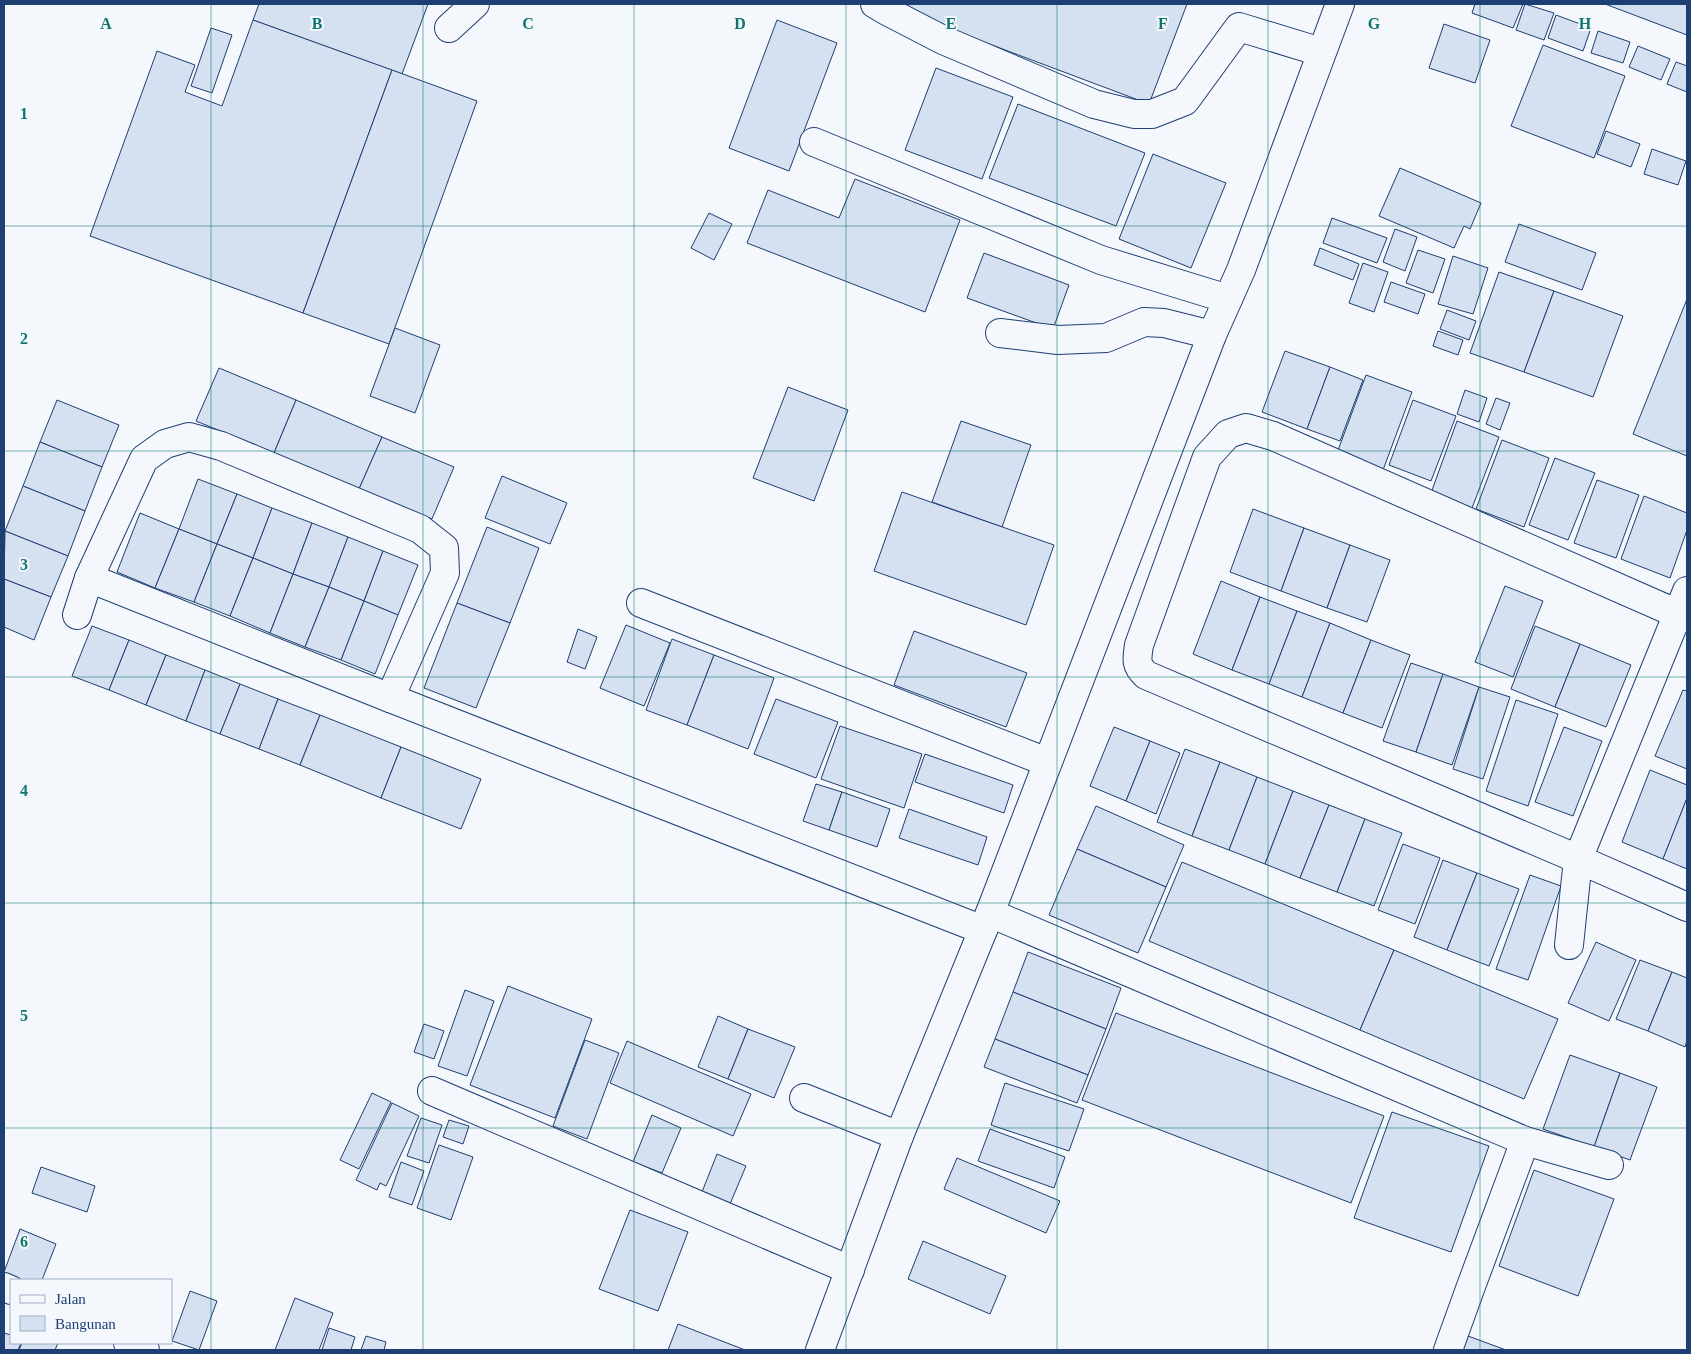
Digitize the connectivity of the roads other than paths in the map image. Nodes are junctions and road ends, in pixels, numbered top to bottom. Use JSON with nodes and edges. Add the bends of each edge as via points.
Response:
{"nodes":[{"id":1,"x":475,"y":4,"type":"edge"},
{"id":2,"x":875,"y":4,"type":"edge"},
{"id":3,"x":1340,"y":4,"type":"edge"},
{"id":4,"x":1240,"y":15,"type":"edge"},
{"id":5,"x":449,"y":28,"type":"dead end"},
{"id":6,"x":1321,"y":52,"type":"junction"},
{"id":7,"x":814,"y":142,"type":"dead end"},
{"id":8,"x":1228,"y":299,"type":"junction"},
{"id":9,"x":1000,"y":332,"type":"dead end"},
{"id":10,"x":1212,"y":334,"type":"junction"},
{"id":11,"x":90,"y":578,"type":"junction"},
{"id":12,"x":641,"y":603,"type":"dead end"},
{"id":13,"x":1684,"y":608,"type":"edge"},
{"id":14,"x":76,"y":615,"type":"dead end"},
{"id":15,"x":390,"y":698,"type":"junction"},
{"id":16,"x":1048,"y":762,"type":"junction"},
{"id":17,"x":1578,"y":859,"type":"junction"},
{"id":18,"x":1687,"y":906,"type":"edge"},
{"id":19,"x":986,"y":921,"type":"junction"},
{"id":20,"x":1569,"y":945,"type":"dead end"},
{"id":21,"x":432,"y":1091,"type":"dead end"},
{"id":22,"x":804,"y":1098,"type":"dead end"},
{"id":23,"x":899,"y":1136,"type":"junction"},
{"id":24,"x":1525,"y":1141,"type":"junction"},
{"id":25,"x":1609,"y":1165,"type":"dead end"},
{"id":26,"x":850,"y":1270,"type":"junction"},
{"id":27,"x":130,"y":1344,"type":"edge"},
{"id":28,"x":145,"y":1350,"type":"edge"},
{"id":29,"x":820,"y":1350,"type":"edge"},
{"id":30,"x":1448,"y":1350,"type":"edge"}],
"edges":[{"from":1,"to":5,"type":"street"},
{"from":2,"to":4,"type":"street","via":[[943,40],[1094,104],[1134,114],[1152,114],[1185,101]]},
{"from":3,"to":6,"type":"street"},
{"from":4,"to":6,"type":"street"},
{"from":6,"to":8,"type":"street"},
{"from":7,"to":8,"type":"street","via":[[1101,260]]},
{"from":8,"to":10,"type":"street"},
{"from":9,"to":10,"type":"street","via":[[1058,340],[1106,338],[1144,322]]},
{"from":10,"to":16,"type":"street"},
{"from":11,"to":14,"type":"street"},
{"from":11,"to":15,"type":"street"},
{"from":11,"to":15,"type":"street","via":[[144,459],[165,444],[189,437],[221,446],[420,529],[444,548],[444,573]]},
{"from":12,"to":16,"type":"street"},
{"from":13,"to":17,"type":"street"},
{"from":13,"to":17,"type":"street","via":[[1272,436],[1246,428],[1228,434],[1207,457],[1139,645],[1139,668],[1155,679]]},
{"from":15,"to":19,"type":"street"},
{"from":16,"to":19,"type":"street"},
{"from":17,"to":18,"type":"street"},
{"from":17,"to":20,"type":"street"},
{"from":19,"to":23,"type":"street"},
{"from":19,"to":24,"type":"street"},
{"from":21,"to":26,"type":"street"},
{"from":22,"to":23,"type":"street"},
{"from":23,"to":26,"type":"street"},
{"from":24,"to":25,"type":"street"},
{"from":24,"to":30,"type":"street"},
{"from":26,"to":29,"type":"street"},
{"from":27,"to":28,"type":"street"}]}
